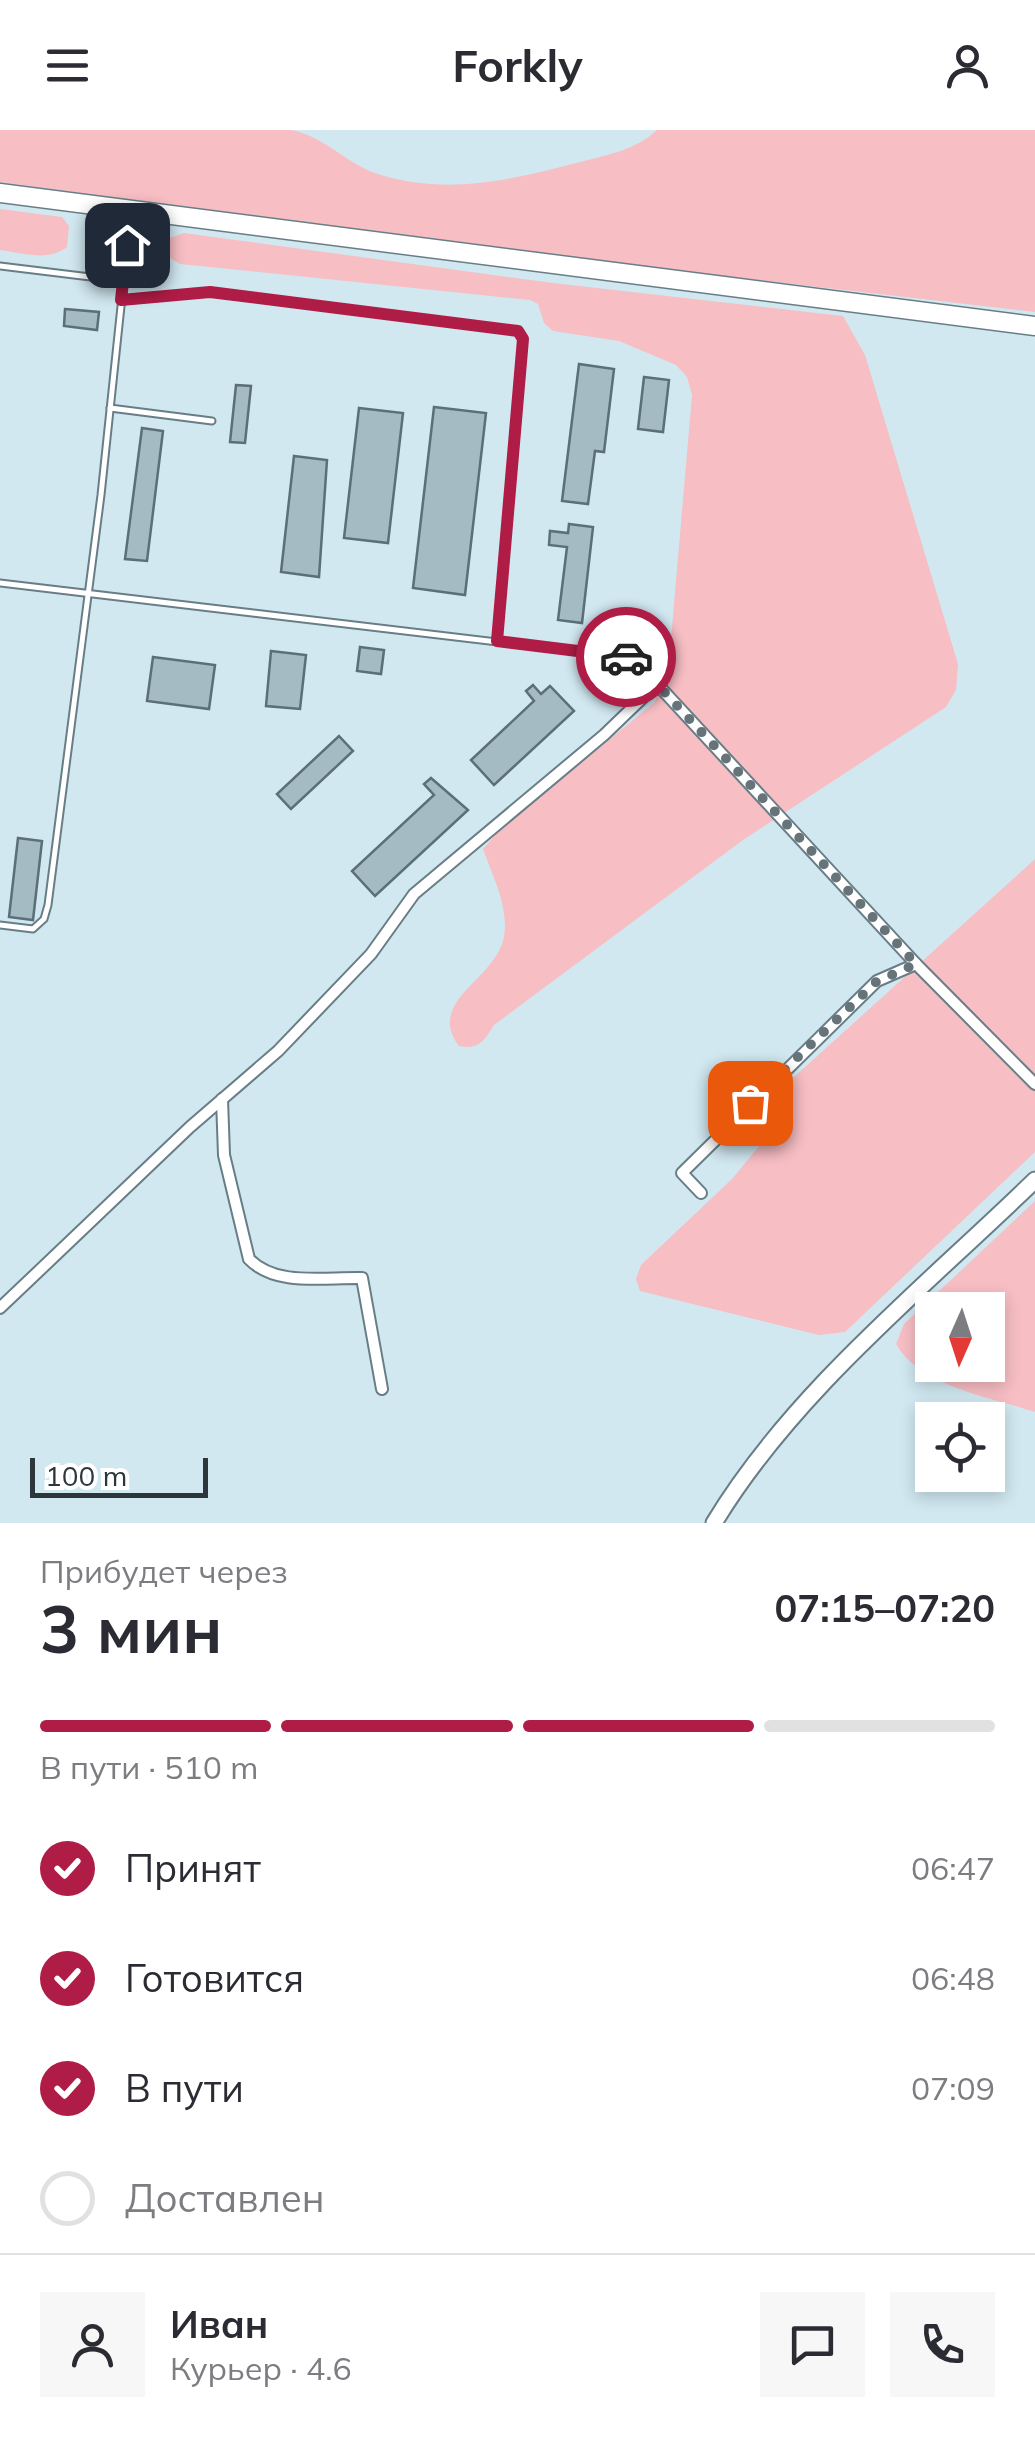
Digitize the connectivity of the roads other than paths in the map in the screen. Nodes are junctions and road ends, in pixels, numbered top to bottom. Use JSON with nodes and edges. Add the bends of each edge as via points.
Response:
{"nodes":[{"id":1,"x":0,"y":193,"type":"edge"},
{"id":2,"x":131,"y":209,"type":"junction"},
{"id":3,"x":0,"y":266,"type":"edge"},
{"id":4,"x":124,"y":281,"type":"junction"},
{"id":5,"x":121,"y":300,"type":"junction"},
{"id":6,"x":1035,"y":326,"type":"edge"},
{"id":7,"x":110,"y":408,"type":"junction"},
{"id":8,"x":212,"y":420,"type":"dead end"},
{"id":9,"x":0,"y":583,"type":"edge"},
{"id":10,"x":86,"y":594,"type":"junction"},
{"id":11,"x":497,"y":641,"type":"junction"},
{"id":12,"x":633,"y":658,"type":"joint"},
{"id":13,"x":657,"y":684,"type":"junction"},
{"id":14,"x":0,"y":925,"type":"edge"},
{"id":15,"x":916,"y":964,"type":"junction"},
{"id":16,"x":1035,"y":1084,"type":"edge"},
{"id":17,"x":222,"y":1099,"type":"junction"},
{"id":18,"x":750,"y":1103,"type":"junction"},
{"id":19,"x":770,"y":1124,"type":"dead end"},
{"id":20,"x":1035,"y":1180,"type":"edge"},
{"id":21,"x":701,"y":1194,"type":"dead end"},
{"id":22,"x":0,"y":1308,"type":"edge"},
{"id":23,"x":382,"y":1389,"type":"dead end"},
{"id":24,"x":714,"y":1523,"type":"edge"}],
"edges":[{"from":1,"to":2,"type":"main road"},
{"from":2,"to":4,"type":"lane"},
{"from":2,"to":6,"type":"main road"},
{"from":3,"to":4,"type":"lane"},
{"from":4,"to":5,"type":"lane"},
{"from":5,"to":7,"type":"lane"},
{"from":5,"to":11,"type":"lane","via":[[210,292],[518,331],[523,339]]},
{"from":7,"to":8,"type":"lane"},
{"from":7,"to":10,"type":"lane"},
{"from":9,"to":10,"type":"lane"},
{"from":10,"to":11,"type":"lane"},
{"from":10,"to":14,"type":"lane","via":[[48,905],[33,929]]},
{"from":11,"to":12,"type":"lane"},
{"from":12,"to":13,"type":"street"},
{"from":13,"to":15,"type":"street"},
{"from":13,"to":17,"type":"street","via":[[414,894],[371,954]]},
{"from":15,"to":16,"type":"street"},
{"from":15,"to":18,"type":"street","via":[[876,982]]},
{"from":17,"to":22,"type":"street"},
{"from":17,"to":23,"type":"street","via":[[224,1154],[249,1259],[279,1277],[362,1278]]},
{"from":18,"to":19,"type":"street"},
{"from":18,"to":21,"type":"street","via":[[682,1173]]},
{"from":20,"to":24,"type":"main road","via":[[804,1404],[756,1459]]}]}
